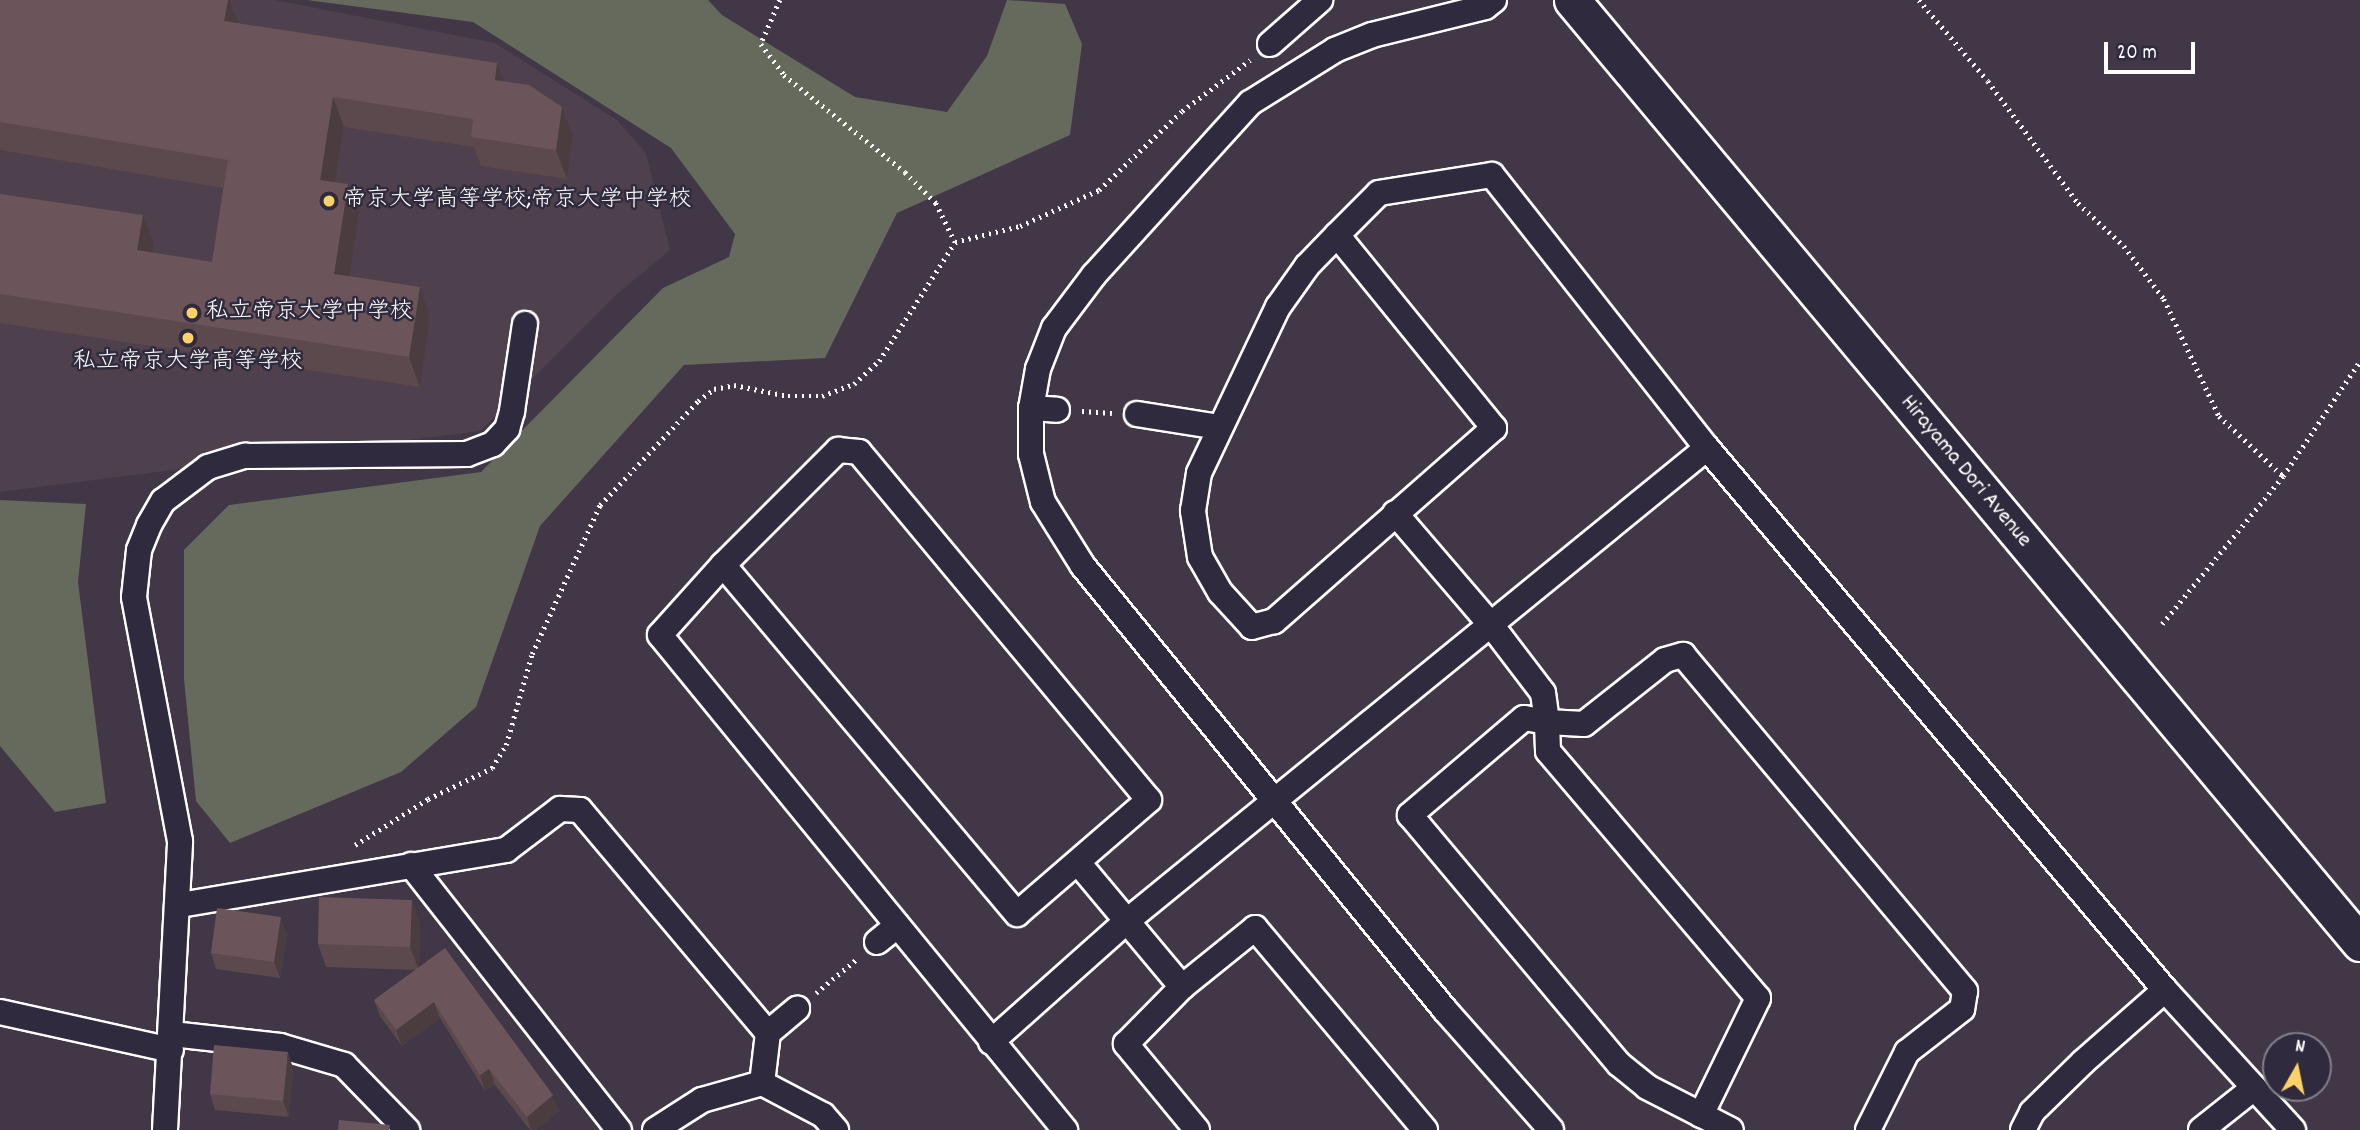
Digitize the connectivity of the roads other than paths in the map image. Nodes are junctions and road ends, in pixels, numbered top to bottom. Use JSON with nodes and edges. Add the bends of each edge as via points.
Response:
{"nodes":[{"id":1,"x":1320,"y":0,"type":"edge"},
{"id":2,"x":1494,"y":0,"type":"edge"},
{"id":3,"x":1572,"y":0,"type":"edge"},
{"id":4,"x":1270,"y":44,"type":"road end"},
{"id":5,"x":1337,"y":235,"type":"junction"},
{"id":6,"x":525,"y":324,"type":"dead end"},
{"id":7,"x":1031,"y":408,"type":"junction"},
{"id":8,"x":1057,"y":410,"type":"road end"},
{"id":9,"x":1137,"y":414,"type":"road end"},
{"id":10,"x":1219,"y":427,"type":"junction"},
{"id":11,"x":1707,"y":448,"type":"junction"},
{"id":12,"x":1395,"y":513,"type":"junction"},
{"id":13,"x":723,"y":565,"type":"junction"},
{"id":14,"x":1492,"y":626,"type":"junction"},
{"id":15,"x":1547,"y":722,"type":"junction"},
{"id":16,"x":1275,"y":803,"type":"junction"},
{"id":17,"x":411,"y":865,"type":"junction"},
{"id":18,"x":1080,"y":865,"type":"junction"},
{"id":19,"x":180,"y":905,"type":"junction"},
{"id":20,"x":1127,"y":921,"type":"junction"},
{"id":21,"x":897,"y":926,"type":"junction"},
{"id":22,"x":877,"y":942,"type":"road end"},
{"id":23,"x":2360,"y":943,"type":"edge"},
{"id":24,"x":1182,"y":987,"type":"junction"},
{"id":25,"x":2165,"y":990,"type":"junction"},
{"id":26,"x":797,"y":1009,"type":"road end"},
{"id":27,"x":0,"y":1012,"type":"edge"},
{"id":28,"x":768,"y":1033,"type":"junction"},
{"id":29,"x":172,"y":1042,"type":"junction"},
{"id":30,"x":991,"y":1042,"type":"junction"},
{"id":31,"x":762,"y":1083,"type":"junction"},
{"id":32,"x":2254,"y":1087,"type":"junction"},
{"id":33,"x":1701,"y":1115,"type":"junction"},
{"id":34,"x":165,"y":1130,"type":"edge"},
{"id":35,"x":407,"y":1130,"type":"edge"},
{"id":36,"x":619,"y":1130,"type":"edge"},
{"id":37,"x":655,"y":1130,"type":"edge"},
{"id":38,"x":836,"y":1130,"type":"edge"},
{"id":39,"x":1065,"y":1130,"type":"edge"},
{"id":40,"x":1197,"y":1130,"type":"edge"},
{"id":41,"x":1425,"y":1130,"type":"edge"},
{"id":42,"x":1550,"y":1130,"type":"edge"},
{"id":43,"x":1731,"y":1130,"type":"edge"},
{"id":44,"x":1868,"y":1130,"type":"edge"},
{"id":45,"x":2023,"y":1130,"type":"edge"},
{"id":46,"x":2201,"y":1130,"type":"edge"},
{"id":47,"x":2293,"y":1130,"type":"edge"}],
"edges":[{"from":1,"to":4,"type":"street"},
{"from":2,"to":7,"type":"street","via":[[1485,7],[1372,35],[1335,50],[1250,103],[1094,275],[1054,328],[1038,369]]},
{"from":3,"to":23,"type":"main road","name":"Hirayama Dori Avenue"},
{"from":5,"to":10,"type":"street","via":[[1278,306]]},
{"from":5,"to":11,"type":"street","via":[[1378,193],[1492,176]]},
{"from":5,"to":12,"type":"street","via":[[1494,428]]},
{"from":6,"to":19,"type":"street","via":[[512,411],[507,429],[493,444],[467,454],[245,456],[208,467],[163,501],[139,550],[134,597],[180,841]]},
{"from":7,"to":8,"type":"street"},
{"from":7,"to":16,"type":"street","via":[[1031,454],[1042,502],[1059,534]]},
{"from":9,"to":10,"type":"street"},
{"from":10,"to":12,"type":"street","via":[[1199,472],[1193,511],[1198,546],[1220,592],[1252,627],[1274,621]]},
{"from":11,"to":14,"type":"street"},
{"from":11,"to":25,"type":"street"},
{"from":12,"to":14,"type":"street"},
{"from":13,"to":18,"type":"street","via":[[1017,914]]},
{"from":13,"to":18,"type":"street","via":[[838,450],[859,452],[1149,800]]},
{"from":13,"to":21,"type":"street","via":[[660,635]]},
{"from":14,"to":15,"type":"street","via":[[1543,693]]},
{"from":14,"to":16,"type":"street"},
{"from":15,"to":33,"type":"street","via":[[1548,751],[1758,998]]},
{"from":15,"to":33,"type":"street","via":[[1524,718],[1410,815],[1619,1064],[1647,1087]]},
{"from":15,"to":44,"type":"street","via":[[1584,724],[1665,660],[1683,655],[1965,991],[1962,1009],[1907,1052]]},
{"from":16,"to":20,"type":"street"},
{"from":16,"to":42,"type":"street"},
{"from":17,"to":19,"type":"street"},
{"from":17,"to":28,"type":"street","via":[[506,849],[560,808],[580,810]]},
{"from":17,"to":36,"type":"street"},
{"from":18,"to":20,"type":"street"},
{"from":19,"to":29,"type":"street"},
{"from":20,"to":24,"type":"street"},
{"from":20,"to":30,"type":"street"},
{"from":21,"to":22,"type":"street"},
{"from":21,"to":30,"type":"street"},
{"from":24,"to":40,"type":"street","via":[[1126,1044]]},
{"from":24,"to":41,"type":"street","via":[[1255,928]]},
{"from":25,"to":32,"type":"street"},
{"from":25,"to":45,"type":"street","via":[[2041,1104]]},
{"from":26,"to":28,"type":"street"},
{"from":27,"to":29,"type":"street"},
{"from":28,"to":31,"type":"street"},
{"from":29,"to":34,"type":"street"},
{"from":29,"to":35,"type":"street","via":[[280,1046],[344,1065]]},
{"from":30,"to":39,"type":"street"},
{"from":31,"to":37,"type":"street","via":[[702,1100]]},
{"from":31,"to":38,"type":"street","via":[[824,1115]]},
{"from":32,"to":46,"type":"street"},
{"from":32,"to":47,"type":"street"},
{"from":33,"to":43,"type":"street"}]}
